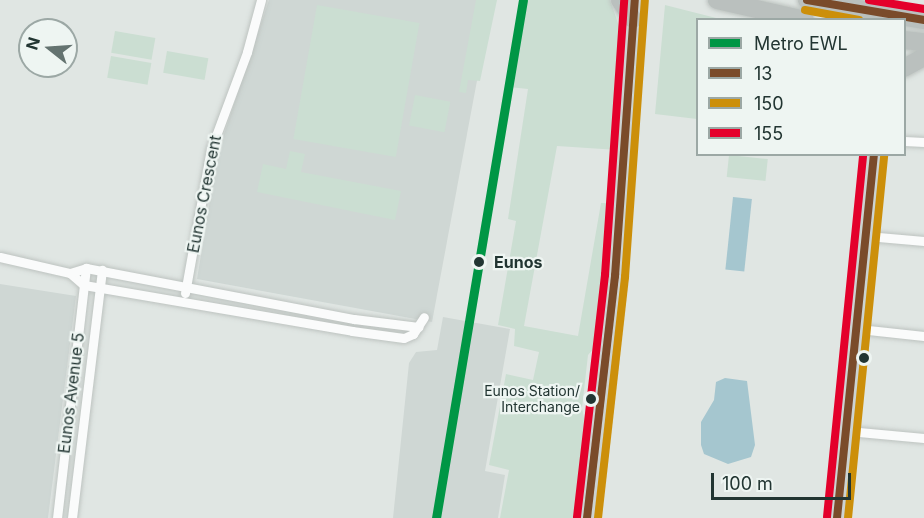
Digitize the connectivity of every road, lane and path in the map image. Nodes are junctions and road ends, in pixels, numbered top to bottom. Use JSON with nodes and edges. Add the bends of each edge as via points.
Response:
{"nodes":[{"id":1,"x":261,"y":0,"type":"edge"},
{"id":2,"x":620,"y":0,"type":"edge"},
{"id":3,"x":635,"y":0,"type":"edge"},
{"id":4,"x":717,"y":0,"type":"edge"},
{"id":5,"x":807,"y":0,"type":"edge"},
{"id":6,"x":887,"y":12,"type":"edge"},
{"id":7,"x":796,"y":18,"type":"edge"},
{"id":8,"x":633,"y":19,"type":"junction"},
{"id":9,"x":924,"y":20,"type":"edge"},
{"id":10,"x":906,"y":40,"type":"edge"},
{"id":11,"x":924,"y":42,"type":"edge"},
{"id":12,"x":924,"y":57,"type":"edge"},
{"id":13,"x":906,"y":67,"type":"edge"},
{"id":14,"x":906,"y":141,"type":"edge"},
{"id":15,"x":924,"y":142,"type":"edge"},
{"id":16,"x":874,"y":156,"type":"edge"},
{"id":17,"x":867,"y":236,"type":"junction"},
{"id":18,"x":924,"y":241,"type":"edge"},
{"id":19,"x":0,"y":257,"type":"edge"},
{"id":20,"x":86,"y":268,"type":"junction"},
{"id":21,"x":102,"y":270,"type":"junction"},
{"id":22,"x":70,"y":273,"type":"junction"},
{"id":23,"x":84,"y":285,"type":"junction"},
{"id":24,"x":100,"y":287,"type":"junction"},
{"id":25,"x":186,"y":288,"type":"junction"},
{"id":26,"x":183,"y":301,"type":"junction"},
{"id":27,"x":424,"y":317,"type":"dead end"},
{"id":28,"x":419,"y":327,"type":"junction"},
{"id":29,"x":859,"y":329,"type":"junction"},
{"id":30,"x":924,"y":336,"type":"edge"},
{"id":31,"x":848,"y":431,"type":"junction"},
{"id":32,"x":924,"y":438,"type":"edge"},
{"id":33,"x":57,"y":518,"type":"edge"},
{"id":34,"x":72,"y":518,"type":"edge"},
{"id":35,"x":587,"y":518,"type":"edge"},
{"id":36,"x":837,"y":518,"type":"edge"}],
"edges":[{"from":1,"to":25,"type":"street","name":"Eunos Crescent","via":[[247,52],[211,149]]},
{"from":2,"to":8,"type":"highway"},
{"from":3,"to":8,"type":"main road"},
{"from":4,"to":7,"type":"highway"},
{"from":5,"to":6,"type":"highway"},
{"from":6,"to":9,"type":"highway"},
{"from":8,"to":35,"type":"main road","via":[[618,236]]},
{"from":10,"to":11,"type":"highway"},
{"from":12,"to":13,"type":"highway"},
{"from":14,"to":15,"type":"street"},
{"from":16,"to":17,"type":"main road"},
{"from":17,"to":18,"type":"street"},
{"from":17,"to":29,"type":"main road"},
{"from":19,"to":22,"type":"street"},
{"from":20,"to":21,"type":"street"},
{"from":20,"to":22,"type":"street"},
{"from":20,"to":23,"type":"street","name":"Eunos Avenue 5"},
{"from":21,"to":24,"type":"street","name":"Eunos Avenue 5"},
{"from":21,"to":25,"type":"street"},
{"from":22,"to":23,"type":"street"},
{"from":23,"to":24,"type":"street"},
{"from":23,"to":33,"type":"street","name":"Eunos Avenue 5"},
{"from":24,"to":26,"type":"street"},
{"from":24,"to":34,"type":"street","name":"Eunos Avenue 5"},
{"from":25,"to":26,"type":"street","name":"Eunos Crescent"},
{"from":25,"to":28,"type":"street","via":[[354,320]]},
{"from":26,"to":28,"type":"street","via":[[396,337],[409,337]]},
{"from":27,"to":28,"type":"street"},
{"from":29,"to":30,"type":"street"},
{"from":29,"to":31,"type":"main road"},
{"from":31,"to":32,"type":"street"},
{"from":31,"to":36,"type":"main road"}]}
